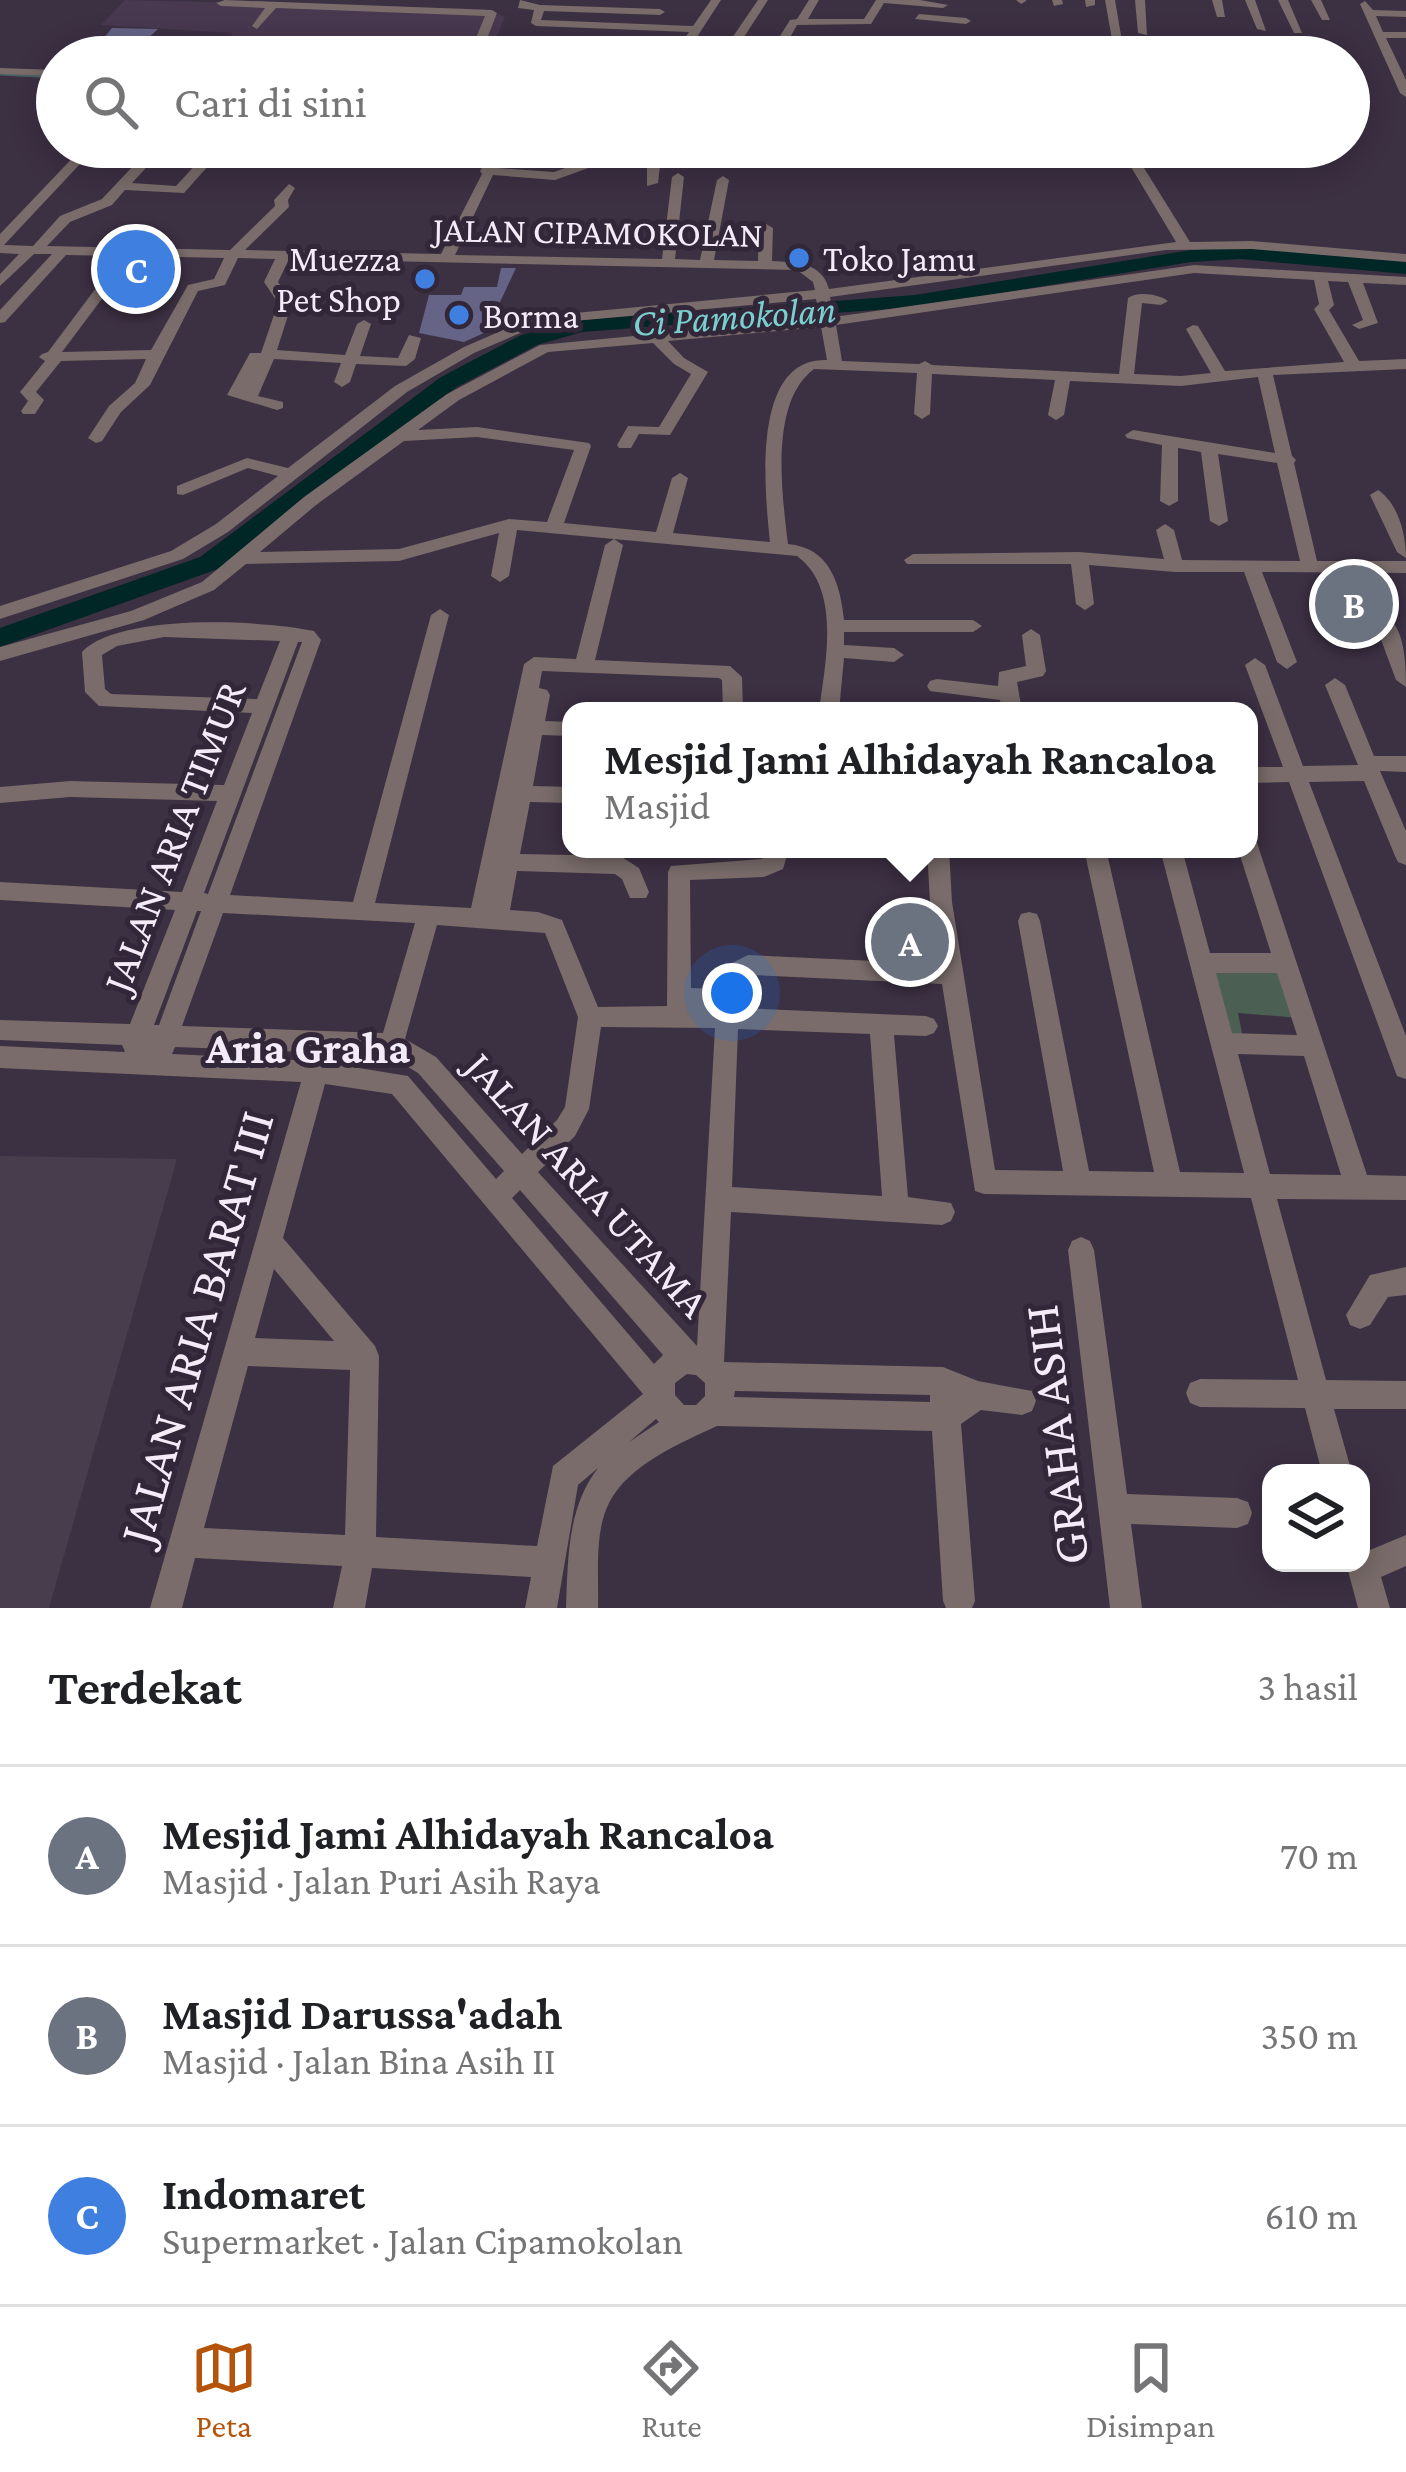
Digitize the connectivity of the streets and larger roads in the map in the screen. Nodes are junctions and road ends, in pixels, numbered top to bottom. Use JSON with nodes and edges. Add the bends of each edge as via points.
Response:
{"nodes":[{"id":1,"x":302,"y":0,"type":"edge"},
{"id":2,"x":488,"y":0,"type":"edge"},
{"id":3,"x":525,"y":0,"type":"edge"},
{"id":4,"x":669,"y":0,"type":"edge"},
{"id":5,"x":716,"y":0,"type":"edge"},
{"id":6,"x":763,"y":0,"type":"edge"},
{"id":7,"x":814,"y":0,"type":"edge"},
{"id":8,"x":1110,"y":0,"type":"edge"},
{"id":9,"x":1140,"y":0,"type":"edge"},
{"id":10,"x":1217,"y":0,"type":"edge"},
{"id":11,"x":1250,"y":0,"type":"edge"},
{"id":12,"x":1283,"y":0,"type":"edge"},
{"id":13,"x":1316,"y":0,"type":"edge"},
{"id":14,"x":1350,"y":0,"type":"edge"},
{"id":15,"x":342,"y":2,"type":"edge"},
{"id":16,"x":385,"y":2,"type":"edge"},
{"id":17,"x":221,"y":3,"type":"edge"},
{"id":18,"x":264,"y":3,"type":"edge"},
{"id":19,"x":433,"y":3,"type":"edge"},
{"id":20,"x":943,"y":5,"type":"dead end"},
{"id":21,"x":540,"y":8,"type":"junction"},
{"id":22,"x":660,"y":12,"type":"junction"},
{"id":23,"x":1364,"y":12,"type":"junction"},
{"id":24,"x":875,"y":14,"type":"junction"},
{"id":25,"x":1406,"y":14,"type":"edge"},
{"id":26,"x":1221,"y":15,"type":"dead end"},
{"id":27,"x":1325,"y":18,"type":"dead end"},
{"id":28,"x":801,"y":21,"type":"junction"},
{"id":29,"x":966,"y":21,"type":"dead end"},
{"id":30,"x":536,"y":23,"type":"junction"},
{"id":31,"x":649,"y":27,"type":"junction"},
{"id":32,"x":695,"y":29,"type":"junction"},
{"id":33,"x":1262,"y":29,"type":"dead end"},
{"id":34,"x":1298,"y":31,"type":"dead end"},
{"id":35,"x":1143,"y":33,"type":"dead end"},
{"id":36,"x":1378,"y":35,"type":"junction"},
{"id":37,"x":1406,"y":35,"type":"edge"},
{"id":38,"x":250,"y":36,"type":"edge"},
{"id":39,"x":483,"y":36,"type":"edge"},
{"id":40,"x":528,"y":36,"type":"edge"},
{"id":41,"x":641,"y":36,"type":"edge"},
{"id":42,"x":691,"y":36,"type":"edge"},
{"id":43,"x":739,"y":36,"type":"edge"},
{"id":44,"x":784,"y":36,"type":"edge"},
{"id":45,"x":1117,"y":36,"type":"edge"},
{"id":46,"x":1390,"y":60,"type":"junction"},
{"id":47,"x":1406,"y":60,"type":"edge"},
{"id":48,"x":0,"y":71,"type":"edge"},
{"id":49,"x":36,"y":72,"type":"edge"},
{"id":50,"x":1406,"y":93,"type":"edge"},
{"id":51,"x":71,"y":168,"type":"edge"},
{"id":52,"x":138,"y":168,"type":"edge"},
{"id":53,"x":200,"y":168,"type":"edge"},
{"id":54,"x":488,"y":168,"type":"edge"},
{"id":55,"x":578,"y":168,"type":"edge"},
{"id":56,"x":654,"y":168,"type":"edge"},
{"id":57,"x":1138,"y":168,"type":"edge"},
{"id":58,"x":486,"y":171,"type":"junction"},
{"id":59,"x":678,"y":176,"type":"dead end"},
{"id":60,"x":723,"y":181,"type":"dead end"},
{"id":61,"x":652,"y":183,"type":"dead end"},
{"id":62,"x":122,"y":186,"type":"junction"},
{"id":63,"x":289,"y":188,"type":"dead end"},
{"id":64,"x":766,"y":228,"type":"dead end"},
{"id":65,"x":1185,"y":244,"type":"junction"},
{"id":66,"x":0,"y":246,"type":"edge"},
{"id":67,"x":33,"y":250,"type":"junction"},
{"id":68,"x":63,"y":250,"type":"junction"},
{"id":69,"x":130,"y":252,"type":"junction"},
{"id":70,"x":233,"y":254,"type":"junction"},
{"id":71,"x":284,"y":255,"type":"junction"},
{"id":72,"x":1406,"y":258,"type":"edge"},
{"id":73,"x":446,"y":259,"type":"junction"},
{"id":74,"x":668,"y":263,"type":"junction"},
{"id":75,"x":706,"y":263,"type":"junction"},
{"id":76,"x":765,"y":263,"type":"junction"},
{"id":77,"x":1319,"y":275,"type":"junction"},
{"id":78,"x":1354,"y":279,"type":"junction"},
{"id":79,"x":1406,"y":281,"type":"edge"},
{"id":80,"x":0,"y":282,"type":"edge"},
{"id":81,"x":1162,"y":301,"type":"dead end"},
{"id":82,"x":826,"y":308,"type":"junction"},
{"id":83,"x":0,"y":320,"type":"edge"},
{"id":84,"x":364,"y":325,"type":"dead end"},
{"id":85,"x":1359,"y":326,"type":"dead end"},
{"id":86,"x":1193,"y":329,"type":"dead end"},
{"id":87,"x":414,"y":338,"type":"dead end"},
{"id":88,"x":658,"y":338,"type":"junction"},
{"id":89,"x":271,"y":346,"type":"junction"},
{"id":90,"x":156,"y":354,"type":"junction"},
{"id":91,"x":53,"y":355,"type":"junction"},
{"id":92,"x":353,"y":361,"type":"junction"},
{"id":93,"x":932,"y":361,"type":"junction"},
{"id":94,"x":835,"y":363,"type":"junction"},
{"id":95,"x":1406,"y":364,"type":"edge"},
{"id":96,"x":1354,"y":366,"type":"junction"},
{"id":97,"x":1264,"y":371,"type":"junction"},
{"id":98,"x":1064,"y":374,"type":"junction"},
{"id":99,"x":1126,"y":377,"type":"junction"},
{"id":100,"x":1221,"y":377,"type":"junction"},
{"id":101,"x":342,"y":382,"type":"dead end"},
{"id":102,"x":413,"y":386,"type":"junction"},
{"id":103,"x":443,"y":399,"type":"junction"},
{"id":104,"x":277,"y":405,"type":"dead end"},
{"id":105,"x":29,"y":411,"type":"dead end"},
{"id":106,"x":922,"y":415,"type":"dead end"},
{"id":107,"x":1056,"y":415,"type":"dead end"},
{"id":108,"x":1132,"y":435,"type":"dead end"},
{"id":109,"x":398,"y":436,"type":"junction"},
{"id":110,"x":96,"y":438,"type":"dead end"},
{"id":111,"x":1171,"y":442,"type":"junction"},
{"id":112,"x":625,"y":445,"type":"dead end"},
{"id":113,"x":1209,"y":450,"type":"junction"},
{"id":114,"x":1288,"y":460,"type":"junction"},
{"id":115,"x":287,"y":473,"type":"junction"},
{"id":116,"x":680,"y":478,"type":"dead end"},
{"id":117,"x":183,"y":490,"type":"dead end"},
{"id":118,"x":1378,"y":496,"type":"dead end"},
{"id":119,"x":1169,"y":501,"type":"dead end"},
{"id":120,"x":1219,"y":521,"type":"dead end"},
{"id":121,"x":509,"y":524,"type":"junction"},
{"id":122,"x":554,"y":526,"type":"junction"},
{"id":123,"x":1165,"y":530,"type":"dead end"},
{"id":124,"x":663,"y":537,"type":"junction"},
{"id":125,"x":614,"y":545,"type":"dead end"},
{"id":126,"x":780,"y":549,"type":"junction"},
{"id":127,"x":1406,"y":552,"type":"edge"},
{"id":128,"x":245,"y":558,"type":"junction"},
{"id":129,"x":1079,"y":558,"type":"junction"},
{"id":130,"x":914,"y":560,"type":"dead end"},
{"id":131,"x":1175,"y":566,"type":"junction"},
{"id":132,"x":1251,"y":567,"type":"junction"},
{"id":133,"x":1310,"y":567,"type":"junction"},
{"id":134,"x":1406,"y":567,"type":"edge"},
{"id":135,"x":500,"y":576,"type":"dead end"},
{"id":136,"x":1084,"y":604,"type":"dead end"},
{"id":137,"x":0,"y":613,"type":"edge"},
{"id":138,"x":440,"y":615,"type":"dead end"},
{"id":139,"x":1382,"y":618,"type":"dead end"},
{"id":140,"x":838,"y":626,"type":"junction"},
{"id":141,"x":973,"y":626,"type":"dead end"},
{"id":142,"x":1031,"y":635,"type":"dead end"},
{"id":143,"x":302,"y":638,"type":"junction"},
{"id":144,"x":835,"y":651,"type":"junction"},
{"id":145,"x":0,"y":654,"type":"edge"},
{"id":146,"x":894,"y":655,"type":"dead end"},
{"id":147,"x":1287,"y":662,"type":"dead end"},
{"id":148,"x":585,"y":663,"type":"junction"},
{"id":149,"x":1255,"y":665,"type":"dead end"},
{"id":150,"x":1406,"y":680,"type":"edge"},
{"id":151,"x":1335,"y":685,"type":"dead end"},
{"id":152,"x":937,"y":686,"type":"dead end"},
{"id":153,"x":732,"y":702,"type":"edge"},
{"id":154,"x":830,"y":702,"type":"edge"},
{"id":155,"x":1010,"y":702,"type":"edge"},
{"id":156,"x":265,"y":706,"type":"junction"},
{"id":157,"x":527,"y":727,"type":"junction"},
{"id":158,"x":562,"y":729,"type":"edge"},
{"id":159,"x":247,"y":752,"type":"junction"},
{"id":160,"x":271,"y":754,"type":"junction"},
{"id":161,"x":1406,"y":764,"type":"edge"},
{"id":162,"x":1370,"y":768,"type":"junction"},
{"id":163,"x":1295,"y":774,"type":"junction"},
{"id":164,"x":1258,"y":775,"type":"edge"},
{"id":165,"x":230,"y":794,"type":"junction"},
{"id":166,"x":513,"y":794,"type":"junction"},
{"id":167,"x":0,"y":795,"type":"edge"},
{"id":168,"x":562,"y":795,"type":"edge"},
{"id":169,"x":1404,"y":846,"type":"edge"},
{"id":170,"x":776,"y":858,"type":"edge"},
{"id":171,"x":939,"y":858,"type":"edge"},
{"id":172,"x":1097,"y":858,"type":"edge"},
{"id":173,"x":1175,"y":858,"type":"edge"},
{"id":174,"x":1252,"y":858,"type":"edge"},
{"id":175,"x":500,"y":862,"type":"junction"},
{"id":176,"x":0,"y":891,"type":"edge"},
{"id":177,"x":638,"y":892,"type":"dead end"},
{"id":178,"x":187,"y":904,"type":"junction"},
{"id":179,"x":215,"y":904,"type":"junction"},
{"id":180,"x":362,"y":910,"type":"junction"},
{"id":181,"x":428,"y":916,"type":"junction"},
{"id":182,"x":489,"y":918,"type":"junction"},
{"id":183,"x":1029,"y":921,"type":"dead end"},
{"id":184,"x":1204,"y":963,"type":"junction"},
{"id":185,"x":1286,"y":963,"type":"junction"},
{"id":186,"x":953,"y":975,"type":"junction"},
{"id":187,"x":679,"y":1007,"type":"junction"},
{"id":188,"x":590,"y":1017,"type":"junction"},
{"id":189,"x":728,"y":1018,"type":"junction"},
{"id":190,"x":880,"y":1023,"type":"junction"},
{"id":191,"x":926,"y":1026,"type":"dead end"},
{"id":192,"x":0,"y":1030,"type":"edge"},
{"id":193,"x":138,"y":1035,"type":"junction"},
{"id":194,"x":167,"y":1036,"type":"junction"},
{"id":195,"x":1225,"y":1043,"type":"junction"},
{"id":196,"x":392,"y":1044,"type":"junction"},
{"id":197,"x":1312,"y":1046,"type":"junction"},
{"id":198,"x":0,"y":1057,"type":"edge"},
{"id":199,"x":126,"y":1063,"type":"junction"},
{"id":200,"x":156,"y":1065,"type":"junction"},
{"id":201,"x":1406,"y":1068,"type":"edge"},
{"id":202,"x":316,"y":1072,"type":"junction"},
{"id":203,"x":521,"y":1172,"type":"junction"},
{"id":204,"x":1079,"y":1185,"type":"junction"},
{"id":205,"x":1170,"y":1186,"type":"junction"},
{"id":206,"x":1263,"y":1187,"type":"junction"},
{"id":207,"x":1358,"y":1188,"type":"junction"},
{"id":208,"x":1406,"y":1188,"type":"edge"},
{"id":209,"x":496,"y":1196,"type":"junction"},
{"id":210,"x":717,"y":1199,"type":"junction"},
{"id":211,"x":896,"y":1208,"type":"junction"},
{"id":212,"x":942,"y":1212,"type":"dead end"},
{"id":213,"x":269,"y":1243,"type":"junction"},
{"id":214,"x":1081,"y":1250,"type":"dead end"},
{"id":215,"x":1406,"y":1282,"type":"edge"},
{"id":216,"x":1360,"y":1316,"type":"dead end"},
{"id":217,"x":240,"y":1352,"type":"junction"},
{"id":218,"x":365,"y":1356,"type":"junction"},
{"id":219,"x":705,"y":1367,"type":"junction"},
{"id":220,"x":943,"y":1381,"type":"junction"},
{"id":221,"x":661,"y":1394,"type":"junction"},
{"id":222,"x":1200,"y":1394,"type":"dead end"},
{"id":223,"x":1317,"y":1394,"type":"junction"},
{"id":224,"x":979,"y":1395,"type":"junction"},
{"id":225,"x":1406,"y":1395,"type":"edge"},
{"id":226,"x":1022,"y":1400,"type":"dead end"},
{"id":227,"x":699,"y":1416,"type":"junction"},
{"id":228,"x":946,"y":1417,"type":"junction"},
{"id":229,"x":1335,"y":1464,"type":"edge"},
{"id":230,"x":1111,"y":1508,"type":"junction"},
{"id":231,"x":1237,"y":1513,"type":"dead end"},
{"id":232,"x":187,"y":1542,"type":"junction"},
{"id":233,"x":1406,"y":1550,"type":"edge"},
{"id":234,"x":360,"y":1551,"type":"junction"},
{"id":235,"x":546,"y":1562,"type":"junction"},
{"id":236,"x":1370,"y":1563,"type":"edge"},
{"id":237,"x":1364,"y":1572,"type":"edge"},
{"id":238,"x":959,"y":1601,"type":"dead end"},
{"id":239,"x":166,"y":1608,"type":"edge"},
{"id":240,"x":349,"y":1608,"type":"edge"},
{"id":241,"x":541,"y":1608,"type":"edge"},
{"id":242,"x":582,"y":1608,"type":"edge"},
{"id":243,"x":1126,"y":1608,"type":"edge"},
{"id":244,"x":1374,"y":1608,"type":"edge"}],
"edges":[{"from":1,"to":15,"type":"street"},
{"from":2,"to":19,"type":"street"},
{"from":3,"to":21,"type":"street","via":[[522,6]]},
{"from":4,"to":22,"type":"street"},
{"from":5,"to":32,"type":"street"},
{"from":6,"to":43,"type":"street"},
{"from":7,"to":28,"type":"street"},
{"from":8,"to":45,"type":"street"},
{"from":9,"to":35,"type":"street"},
{"from":10,"to":26,"type":"street"},
{"from":11,"to":33,"type":"street"},
{"from":12,"to":34,"type":"street"},
{"from":13,"to":27,"type":"street"},
{"from":14,"to":23,"type":"street"},
{"from":15,"to":16,"type":"street"},
{"from":16,"to":19,"type":"street"},
{"from":17,"to":18,"type":"street"},
{"from":18,"to":38,"type":"street"},
{"from":18,"to":39,"type":"street","via":[[492,13]]},
{"from":20,"to":24,"type":"street","via":[[881,0]]},
{"from":21,"to":22,"type":"street"},
{"from":21,"to":30,"type":"street"},
{"from":22,"to":31,"type":"street"},
{"from":23,"to":25,"type":"street"},
{"from":23,"to":36,"type":"street"},
{"from":24,"to":28,"type":"street","via":[[867,22]]},
{"from":24,"to":29,"type":"street"},
{"from":28,"to":44,"type":"street"},
{"from":30,"to":31,"type":"street"},
{"from":30,"to":40,"type":"street"},
{"from":31,"to":32,"type":"street"},
{"from":31,"to":41,"type":"street"},
{"from":32,"to":42,"type":"street"},
{"from":36,"to":37,"type":"street"},
{"from":36,"to":46,"type":"street"},
{"from":46,"to":47,"type":"street"},
{"from":46,"to":50,"type":"street"},
{"from":48,"to":49,"type":"street"},
{"from":51,"to":66,"type":"street"},
{"from":52,"to":62,"type":"street"},
{"from":53,"to":62,"type":"street","via":[[179,190]]},
{"from":54,"to":58,"type":"street"},
{"from":55,"to":58,"type":"street","via":[[558,176]]},
{"from":56,"to":61,"type":"street"},
{"from":57,"to":65,"type":"street"},
{"from":58,"to":73,"type":"street"},
{"from":59,"to":74,"type":"street"},
{"from":60,"to":75,"type":"street"},
{"from":62,"to":67,"type":"street","via":[[101,206],[60,223]]},
{"from":63,"to":70,"type":"street","via":[[282,207]]},
{"from":64,"to":76,"type":"street"},
{"from":65,"to":72,"type":"street","via":[[1254,238]]},
{"from":65,"to":82,"type":"street"},
{"from":66,"to":67,"type":"street","name":"JALAN CIPAMOKOLAN"},
{"from":67,"to":68,"type":"street","name":"JALAN CIPAMOKOLAN"},
{"from":67,"to":80,"type":"street"},
{"from":68,"to":69,"type":"street","name":"JALAN CIPAMOKOLAN"},
{"from":68,"to":83,"type":"street"},
{"from":69,"to":70,"type":"street","name":"JALAN CIPAMOKOLAN"},
{"from":69,"to":91,"type":"street"},
{"from":70,"to":71,"type":"street","name":"JALAN CIPAMOKOLAN"},
{"from":70,"to":90,"type":"street","via":[[220,282],[194,286]]},
{"from":71,"to":73,"type":"street","name":"JALAN CIPAMOKOLAN"},
{"from":71,"to":89,"type":"street","via":[[271,282],[285,303]]},
{"from":73,"to":74,"type":"street","name":"JALAN CIPAMOKOLAN"},
{"from":74,"to":75,"type":"street","name":"JALAN CIPAMOKOLAN"},
{"from":75,"to":76,"type":"street","name":"JALAN CIPAMOKOLAN"},
{"from":76,"to":82,"type":"street","name":"JALAN CIPAMOKOLAN","via":[[807,268]]},
{"from":77,"to":78,"type":"street"},
{"from":77,"to":82,"type":"street","via":[[1194,269]]},
{"from":77,"to":96,"type":"street","via":[[1327,305],[1321,309]]},
{"from":78,"to":79,"type":"street"},
{"from":78,"to":85,"type":"street","via":[[1371,322]]},
{"from":81,"to":99,"type":"street","via":[[1135,298]]},
{"from":82,"to":88,"type":"street"},
{"from":82,"to":94,"type":"street"},
{"from":82,"to":102,"type":"street","via":[[538,320]]},
{"from":84,"to":92,"type":"street"},
{"from":86,"to":100,"type":"street"},
{"from":87,"to":92,"type":"street","via":[[404,362]]},
{"from":88,"to":103,"type":"street","via":[[545,348]]},
{"from":88,"to":112,"type":"street","via":[[707,375],[664,432],[635,429]]},
{"from":89,"to":92,"type":"street"},
{"from":89,"to":104,"type":"street","via":[[260,348],[235,392]]},
{"from":90,"to":91,"type":"street"},
{"from":90,"to":110,"type":"street","via":[[145,381]]},
{"from":91,"to":105,"type":"street","via":[[28,392],[36,400]]},
{"from":92,"to":101,"type":"street"},
{"from":93,"to":94,"type":"street"},
{"from":93,"to":98,"type":"street"},
{"from":93,"to":106,"type":"street"},
{"from":94,"to":126,"type":"street","via":[[804,367],[782,391]]},
{"from":95,"to":96,"type":"street"},
{"from":96,"to":97,"type":"street"},
{"from":97,"to":100,"type":"street"},
{"from":97,"to":114,"type":"street"},
{"from":98,"to":99,"type":"street"},
{"from":98,"to":107,"type":"street"},
{"from":99,"to":100,"type":"street"},
{"from":102,"to":103,"type":"street"},
{"from":102,"to":115,"type":"street"},
{"from":103,"to":109,"type":"street"},
{"from":108,"to":111,"type":"street"},
{"from":109,"to":122,"type":"street","via":[[477,432],[583,446]]},
{"from":109,"to":128,"type":"street"},
{"from":111,"to":113,"type":"street"},
{"from":111,"to":119,"type":"street"},
{"from":113,"to":114,"type":"street"},
{"from":113,"to":120,"type":"street"},
{"from":114,"to":133,"type":"street"},
{"from":115,"to":117,"type":"street","via":[[247,463]]},
{"from":115,"to":137,"type":"street","via":[[177,555]]},
{"from":116,"to":124,"type":"street"},
{"from":118,"to":127,"type":"street"},
{"from":121,"to":122,"type":"street"},
{"from":121,"to":128,"type":"street","via":[[399,555]]},
{"from":121,"to":135,"type":"street"},
{"from":122,"to":124,"type":"street"},
{"from":123,"to":131,"type":"street"},
{"from":124,"to":126,"type":"street"},
{"from":125,"to":148,"type":"street"},
{"from":126,"to":140,"type":"street","via":[[815,559]]},
{"from":128,"to":145,"type":"street","via":[[208,586],[137,616]]},
{"from":129,"to":130,"type":"street"},
{"from":129,"to":131,"type":"street"},
{"from":129,"to":136,"type":"street"},
{"from":131,"to":132,"type":"street"},
{"from":132,"to":133,"type":"street"},
{"from":132,"to":147,"type":"street"},
{"from":133,"to":134,"type":"street"},
{"from":138,"to":180,"type":"street"},
{"from":139,"to":150,"type":"street"},
{"from":140,"to":141,"type":"street"},
{"from":140,"to":144,"type":"street"},
{"from":142,"to":155,"type":"street","via":[[1036,671],[1008,673]]},
{"from":143,"to":156,"type":"street","name":"JALAN ARIA TIMUR"},
{"from":143,"to":156,"type":"street","via":[[146,632],[92,652],[95,692],[106,701]]},
{"from":143,"to":160,"type":"street","name":"JALAN ARIA TIMUR"},
{"from":144,"to":146,"type":"street"},
{"from":144,"to":154,"type":"street"},
{"from":148,"to":153,"type":"street","via":[[728,673]]},
{"from":148,"to":157,"type":"street","via":[[545,663]]},
{"from":149,"to":163,"type":"street"},
{"from":151,"to":162,"type":"street"},
{"from":152,"to":155,"type":"street"},
{"from":156,"to":159,"type":"street","name":"JALAN ARIA TIMUR"},
{"from":157,"to":158,"type":"street"},
{"from":157,"to":166,"type":"street"},
{"from":159,"to":160,"type":"street"},
{"from":159,"to":165,"type":"street","name":"JALAN ARIA TIMUR"},
{"from":160,"to":179,"type":"street","name":"JALAN ARIA TIMUR"},
{"from":161,"to":162,"type":"street"},
{"from":162,"to":163,"type":"street"},
{"from":162,"to":169,"type":"street"},
{"from":163,"to":164,"type":"street"},
{"from":163,"to":201,"type":"street"},
{"from":165,"to":167,"type":"street"},
{"from":165,"to":178,"type":"street","name":"JALAN ARIA TIMUR"},
{"from":166,"to":168,"type":"street"},
{"from":166,"to":175,"type":"street"},
{"from":170,"to":187,"type":"street","via":[[764,868],[680,872]]},
{"from":171,"to":186,"type":"street"},
{"from":172,"to":205,"type":"street"},
{"from":173,"to":184,"type":"street"},
{"from":174,"to":185,"type":"street"},
{"from":175,"to":177,"type":"street","via":[[620,865]]},
{"from":175,"to":182,"type":"street"},
{"from":176,"to":178,"type":"street"},
{"from":178,"to":179,"type":"street"},
{"from":178,"to":193,"type":"street","name":"JALAN ARIA TIMUR"},
{"from":179,"to":180,"type":"street"},
{"from":179,"to":194,"type":"street","name":"JALAN ARIA TIMUR"},
{"from":180,"to":181,"type":"street"},
{"from":181,"to":182,"type":"street"},
{"from":181,"to":196,"type":"street"},
{"from":182,"to":188,"type":"street","via":[[554,927]]},
{"from":183,"to":204,"type":"street"},
{"from":184,"to":185,"type":"street"},
{"from":184,"to":195,"type":"street"},
{"from":185,"to":197,"type":"street"},
{"from":186,"to":187,"type":"street","via":[[748,965],[740,970],[737,999]]},
{"from":186,"to":204,"type":"street","via":[[982,1178],[991,1185]]},
{"from":187,"to":188,"type":"street"},
{"from":187,"to":189,"type":"street"},
{"from":188,"to":203,"type":"street","via":[[572,1123]]},
{"from":189,"to":190,"type":"street"},
{"from":189,"to":210,"type":"street"},
{"from":190,"to":191,"type":"street"},
{"from":190,"to":211,"type":"street"},
{"from":192,"to":193,"type":"street"},
{"from":193,"to":194,"type":"street"},
{"from":193,"to":199,"type":"street","name":"JALAN ARIA TIMUR"},
{"from":194,"to":196,"type":"street"},
{"from":194,"to":200,"type":"street","name":"JALAN ARIA TIMUR"},
{"from":195,"to":197,"type":"street"},
{"from":195,"to":206,"type":"street"},
{"from":196,"to":203,"type":"street","name":"JALAN ARIA UTAMA","via":[[427,1065]]},
{"from":197,"to":207,"type":"street"},
{"from":198,"to":199,"type":"street","name":"JALAN ARIA UTAMA"},
{"from":199,"to":200,"type":"street","name":"JALAN ARIA UTAMA"},
{"from":200,"to":202,"type":"street","name":"JALAN ARIA UTAMA"},
{"from":202,"to":209,"type":"street","name":"JALAN ARIA UTAMA","via":[[399,1084]]},
{"from":202,"to":213,"type":"street","name":"JALAN ARIA BARAT III"},
{"from":203,"to":209,"type":"street"},
{"from":203,"to":219,"type":"street","name":"JALAN ARIA UTAMA"},
{"from":204,"to":205,"type":"street"},
{"from":205,"to":206,"type":"street"},
{"from":206,"to":207,"type":"street"},
{"from":206,"to":223,"type":"street"},
{"from":207,"to":208,"type":"street"},
{"from":209,"to":221,"type":"street","name":"JALAN ARIA UTAMA"},
{"from":210,"to":211,"type":"street"},
{"from":210,"to":219,"type":"street"},
{"from":211,"to":212,"type":"street"},
{"from":213,"to":217,"type":"street","name":"JALAN ARIA BARAT III"},
{"from":213,"to":218,"type":"street"},
{"from":214,"to":230,"type":"street","name":"GRAHA ASIH"},
{"from":215,"to":216,"type":"street","via":[[1380,1285]]},
{"from":217,"to":218,"type":"street"},
{"from":217,"to":232,"type":"street","name":"JALAN ARIA BARAT III"},
{"from":218,"to":234,"type":"street"},
{"from":219,"to":220,"type":"street","name":"JALAN ARIA UTAMA"},
{"from":219,"to":221,"type":"street","via":[[666,1370]]},
{"from":219,"to":227,"type":"street","via":[[718,1400]]},
{"from":220,"to":224,"type":"street","name":"JALAN ARIA UTAMA"},
{"from":220,"to":228,"type":"street"},
{"from":221,"to":227,"type":"street","via":[[666,1408]]},
{"from":221,"to":235,"type":"street","via":[[565,1477]]},
{"from":222,"to":223,"type":"street"},
{"from":223,"to":225,"type":"street"},
{"from":223,"to":229,"type":"street"},
{"from":224,"to":226,"type":"street","name":"JALAN ARIA UTAMA"},
{"from":224,"to":228,"type":"street"},
{"from":227,"to":228,"type":"street"},
{"from":227,"to":242,"type":"street","via":[[607,1479],[586,1546]]},
{"from":228,"to":238,"type":"street"},
{"from":230,"to":231,"type":"street"},
{"from":230,"to":243,"type":"street","name":"GRAHA ASIH"},
{"from":232,"to":234,"type":"street"},
{"from":232,"to":239,"type":"street","name":"JALAN ARIA BARAT III"},
{"from":233,"to":236,"type":"street"},
{"from":234,"to":235,"type":"street"},
{"from":234,"to":240,"type":"street"},
{"from":235,"to":241,"type":"street"},
{"from":237,"to":244,"type":"street"}]}
